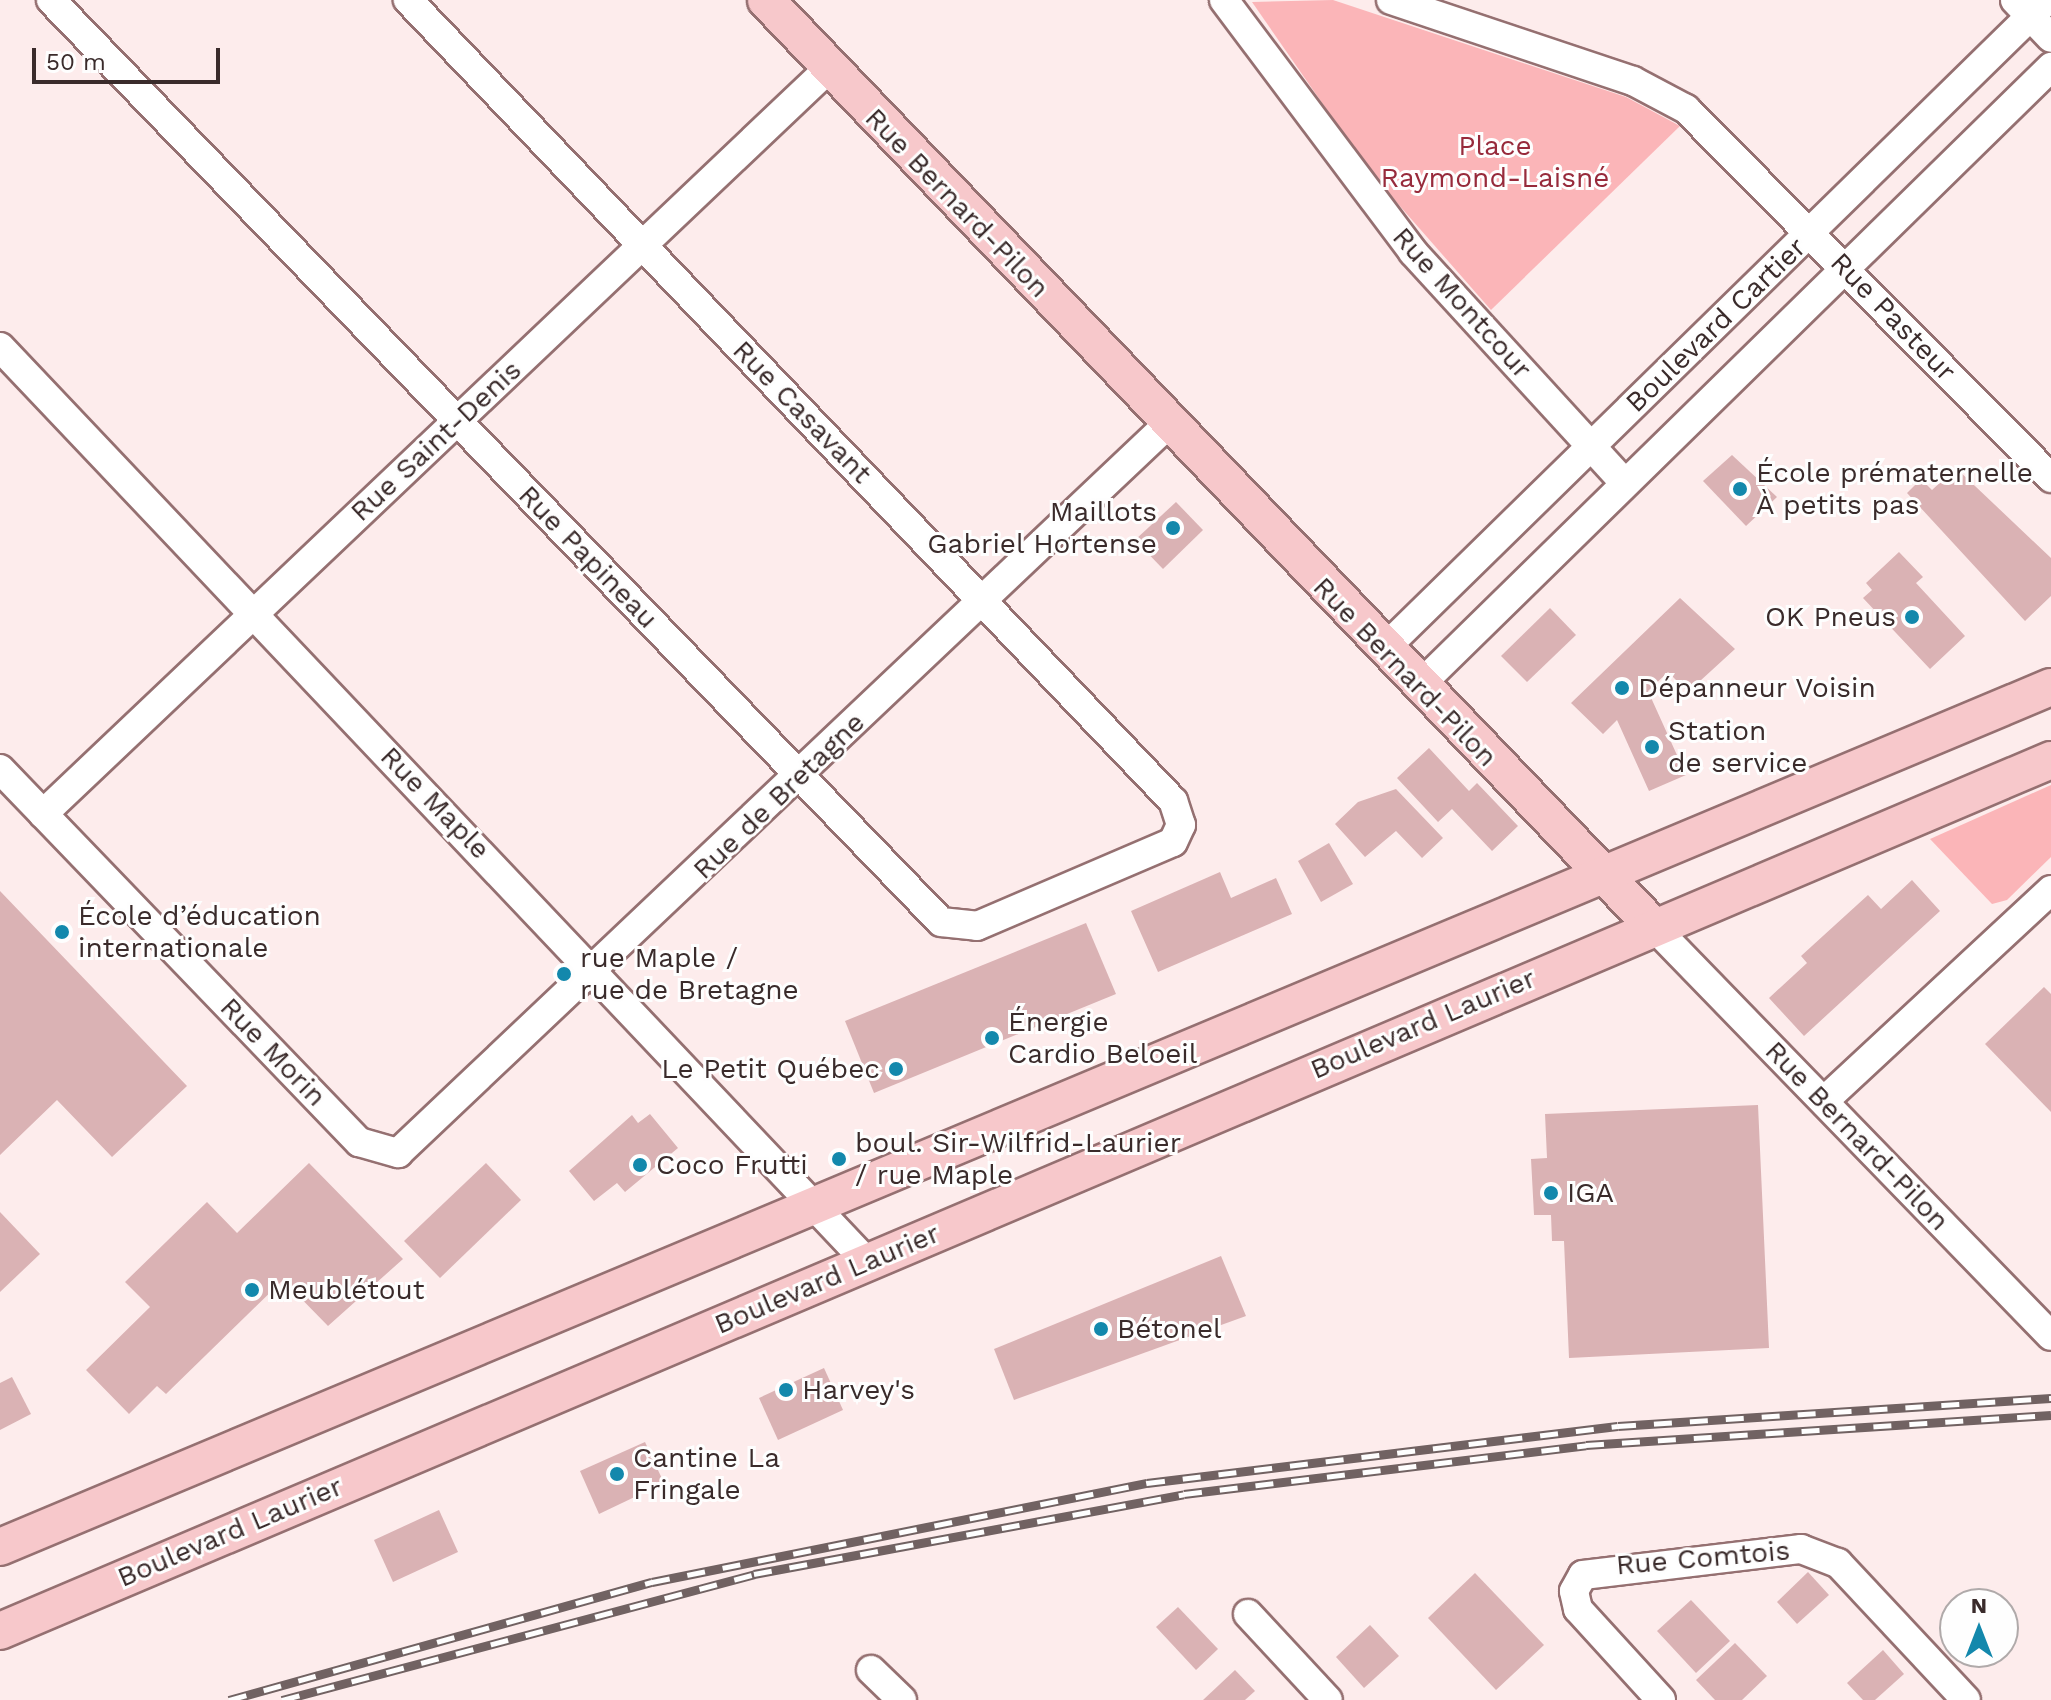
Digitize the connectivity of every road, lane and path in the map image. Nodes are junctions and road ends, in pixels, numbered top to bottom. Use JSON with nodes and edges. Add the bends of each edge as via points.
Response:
{"nodes":[{"id":1,"x":51,"y":0,"type":"edge"},
{"id":2,"x":408,"y":0,"type":"edge"},
{"id":3,"x":766,"y":0,"type":"edge"},
{"id":4,"x":1224,"y":0,"type":"edge"},
{"id":5,"x":1391,"y":0,"type":"edge"},
{"id":6,"x":2031,"y":5,"type":"edge"},
{"id":7,"x":2051,"y":38,"type":"edge"},
{"id":8,"x":2051,"y":67,"type":"edge"},
{"id":9,"x":829,"y":68,"type":"junction"},
{"id":10,"x":1812,"y":233,"type":"junction"},
{"id":11,"x":642,"y":244,"type":"junction"},
{"id":12,"x":1846,"y":267,"type":"junction"},
{"id":13,"x":0,"y":347,"type":"edge"},
{"id":14,"x":457,"y":421,"type":"junction"},
{"id":15,"x":1167,"y":425,"type":"junction"},
{"id":16,"x":1591,"y":447,"type":"junction"},
{"id":17,"x":2051,"y":478,"type":"edge"},
{"id":18,"x":1624,"y":482,"type":"junction"},
{"id":19,"x":983,"y":601,"type":"junction"},
{"id":20,"x":253,"y":612,"type":"junction"},
{"id":21,"x":1384,"y":649,"type":"junction"},
{"id":22,"x":1419,"y":686,"type":"junction"},
{"id":23,"x":2051,"y":687,"type":"edge"},
{"id":24,"x":2051,"y":760,"type":"edge"},
{"id":25,"x":0,"y":769,"type":"edge"},
{"id":26,"x":799,"y":775,"type":"junction"},
{"id":27,"x":43,"y":814,"type":"junction"},
{"id":28,"x":1180,"y":831,"type":"joint"},
{"id":29,"x":1603,"y":875,"type":"junction"},
{"id":30,"x":2051,"y":890,"type":"edge"},
{"id":31,"x":1653,"y":926,"type":"junction"},
{"id":32,"x":597,"y":972,"type":"junction"},
{"id":33,"x":1824,"y":1101,"type":"junction"},
{"id":34,"x":384,"y":1154,"type":"joint"},
{"id":35,"x":815,"y":1204,"type":"junction"},
{"id":36,"x":867,"y":1262,"type":"junction"},
{"id":37,"x":2051,"y":1336,"type":"edge"},
{"id":38,"x":0,"y":1547,"type":"edge"},
{"id":39,"x":1248,"y":1614,"type":"dead end"},
{"id":40,"x":0,"y":1631,"type":"edge"},
{"id":41,"x":871,"y":1670,"type":"dead end"},
{"id":42,"x":902,"y":1700,"type":"edge"},
{"id":43,"x":1328,"y":1700,"type":"edge"},
{"id":44,"x":1661,"y":1700,"type":"edge"},
{"id":45,"x":1966,"y":1700,"type":"edge"}],
"edges":[{"from":1,"to":14,"type":"street","name":"Rue Papineau"},
{"from":2,"to":11,"type":"street","name":"Rue Casavant"},
{"from":3,"to":9,"type":"main road","name":"Rue Bernard-Pilon"},
{"from":4,"to":16,"type":"street","name":"Rue Montcour","via":[[1413,252]]},
{"from":5,"to":10,"type":"street","name":"Rue Pasteur","via":[[1672,99]]},
{"from":6,"to":7,"type":"street"},
{"from":6,"to":10,"type":"street","name":"Boulevard Cartier"},
{"from":8,"to":12,"type":"street","name":"Boulevard Cartier"},
{"from":9,"to":11,"type":"street","name":"Rue Saint-Denis"},
{"from":9,"to":15,"type":"main road","name":"Rue Bernard-Pilon"},
{"from":10,"to":12,"type":"street","name":"Rue Pasteur"},
{"from":10,"to":16,"type":"street","name":"Boulevard Cartier"},
{"from":11,"to":14,"type":"street","name":"Rue Saint-Denis"},
{"from":11,"to":19,"type":"street","name":"Rue Casavant"},
{"from":12,"to":17,"type":"street","name":"Rue Pasteur"},
{"from":12,"to":18,"type":"street","name":"Boulevard Cartier"},
{"from":13,"to":20,"type":"street","name":"Rue Maple"},
{"from":14,"to":20,"type":"street","name":"Rue Saint-Denis"},
{"from":14,"to":26,"type":"street","name":"Rue Papineau"},
{"from":15,"to":19,"type":"street","name":"Rue de Bretagne"},
{"from":15,"to":21,"type":"main road","name":"Rue Bernard-Pilon"},
{"from":16,"to":18,"type":"street","name":"Rue Montcour"},
{"from":16,"to":21,"type":"street","name":"Boulevard Cartier"},
{"from":18,"to":22,"type":"street","name":"Boulevard Cartier"},
{"from":19,"to":26,"type":"street","name":"Rue de Bretagne"},
{"from":19,"to":28,"type":"street","name":"Rue Casavant","via":[[1173,801]]},
{"from":20,"to":27,"type":"street","name":"Rue Saint-Denis"},
{"from":20,"to":32,"type":"street","name":"Rue Maple"},
{"from":21,"to":22,"type":"main road","name":"Rue Bernard-Pilon"},
{"from":22,"to":29,"type":"main road","name":"Rue Bernard-Pilon"},
{"from":23,"to":29,"type":"main road"},
{"from":24,"to":31,"type":"main road","name":"Boulevard Laurier"},
{"from":25,"to":27,"type":"street","name":"Rue Morin"},
{"from":26,"to":28,"type":"street","name":"Rue Papineau","via":[[932,915],[955,929],[977,926],[1156,852]]},
{"from":26,"to":32,"type":"street","name":"Rue de Bretagne"},
{"from":27,"to":34,"type":"street","name":"Rue Morin","via":[[359,1142]]},
{"from":29,"to":31,"type":"main road","name":"Rue Bernard-Pilon"},
{"from":29,"to":35,"type":"main road"},
{"from":30,"to":33,"type":"street"},
{"from":31,"to":33,"type":"street","name":"Rue Bernard-Pilon"},
{"from":31,"to":36,"type":"main road","name":"Boulevard Laurier"},
{"from":32,"to":34,"type":"street","name":"Rue de Bretagne","via":[[415,1143]]},
{"from":32,"to":35,"type":"street","name":"Rue Maple"},
{"from":33,"to":37,"type":"street","name":"Rue Bernard-Pilon"},
{"from":35,"to":36,"type":"street","name":"Rue Maple"},
{"from":35,"to":38,"type":"main road"},
{"from":36,"to":40,"type":"main road","name":"Boulevard Laurier"},
{"from":39,"to":43,"type":"street"},
{"from":41,"to":42,"type":"street"},
{"from":44,"to":45,"type":"street","name":"Rue Comtois","via":[[1581,1615],[1576,1585],[1600,1567],[1817,1550],[1838,1563]]}]}
